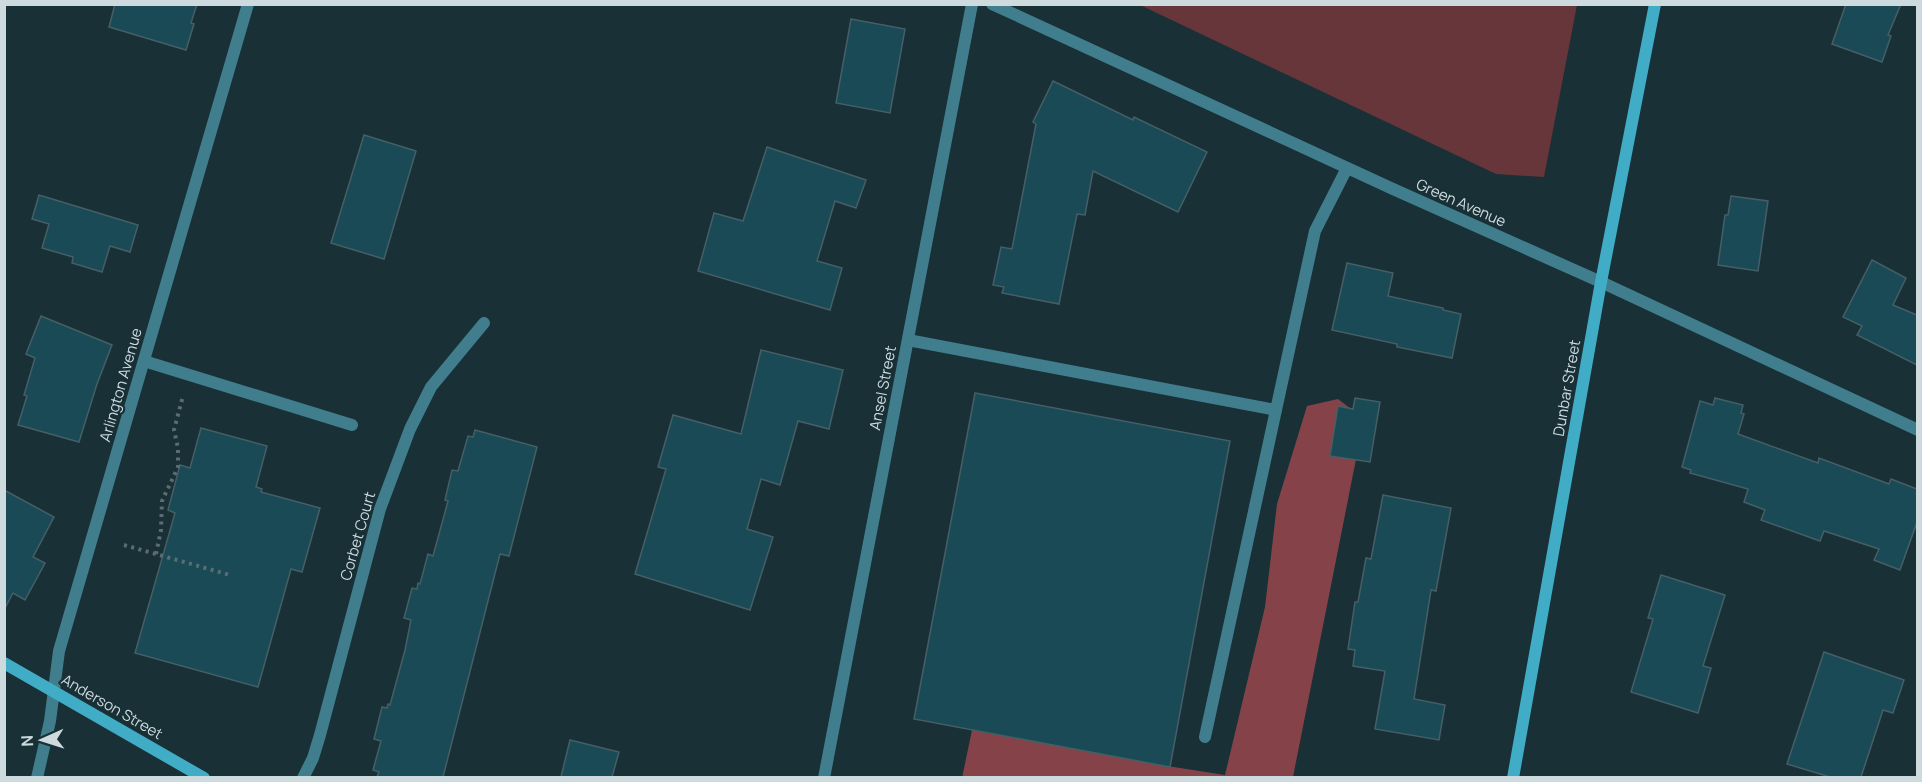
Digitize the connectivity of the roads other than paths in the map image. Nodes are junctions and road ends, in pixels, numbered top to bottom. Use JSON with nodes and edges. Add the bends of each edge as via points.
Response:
{"nodes":[{"id":1,"x":248,"y":4,"type":"edge"},
{"id":2,"x":972,"y":4,"type":"edge"},
{"id":3,"x":992,"y":4,"type":"edge"},
{"id":4,"x":1655,"y":4,"type":"edge"},
{"id":5,"x":1347,"y":168,"type":"junction"},
{"id":6,"x":1601,"y":282,"type":"junction"},
{"id":7,"x":484,"y":323,"type":"dead end"},
{"id":8,"x":908,"y":340,"type":"junction"},
{"id":9,"x":144,"y":361,"type":"junction"},
{"id":10,"x":1276,"y":410,"type":"junction"},
{"id":11,"x":352,"y":425,"type":"dead end"},
{"id":12,"x":1917,"y":430,"type":"edge"},
{"id":13,"x":4,"y":663,"type":"edge"},
{"id":14,"x":53,"y":690,"type":"junction"},
{"id":15,"x":1205,"y":737,"type":"dead end"},
{"id":16,"x":37,"y":777,"type":"edge"},
{"id":17,"x":204,"y":777,"type":"edge"},
{"id":18,"x":303,"y":777,"type":"edge"},
{"id":19,"x":824,"y":777,"type":"edge"},
{"id":20,"x":1513,"y":777,"type":"edge"}],
"edges":[{"from":1,"to":9,"type":"street","name":"Arlington Avenue"},
{"from":2,"to":8,"type":"street","name":"Ansel Street"},
{"from":3,"to":5,"type":"street","name":"Green Avenue"},
{"from":4,"to":6,"type":"street","name":"Dunbar Street"},
{"from":5,"to":6,"type":"street","name":"Green Avenue"},
{"from":5,"to":10,"type":"street","via":[[1315,231]]},
{"from":6,"to":12,"type":"street","name":"Green Avenue"},
{"from":6,"to":20,"type":"street","name":"Dunbar Street"},
{"from":7,"to":18,"type":"street","name":"Corbet Court","via":[[431,387],[410,429],[380,509],[320,735]]},
{"from":8,"to":10,"type":"street"},
{"from":8,"to":19,"type":"street","name":"Ansel Street"},
{"from":9,"to":11,"type":"street"},
{"from":9,"to":14,"type":"street","name":"Arlington Avenue","via":[[59,651]]},
{"from":10,"to":15,"type":"street"},
{"from":13,"to":14,"type":"street","name":"Anderson Street"},
{"from":14,"to":16,"type":"street","name":"Arlington Avenue"},
{"from":14,"to":17,"type":"street","name":"Anderson Street"}]}
